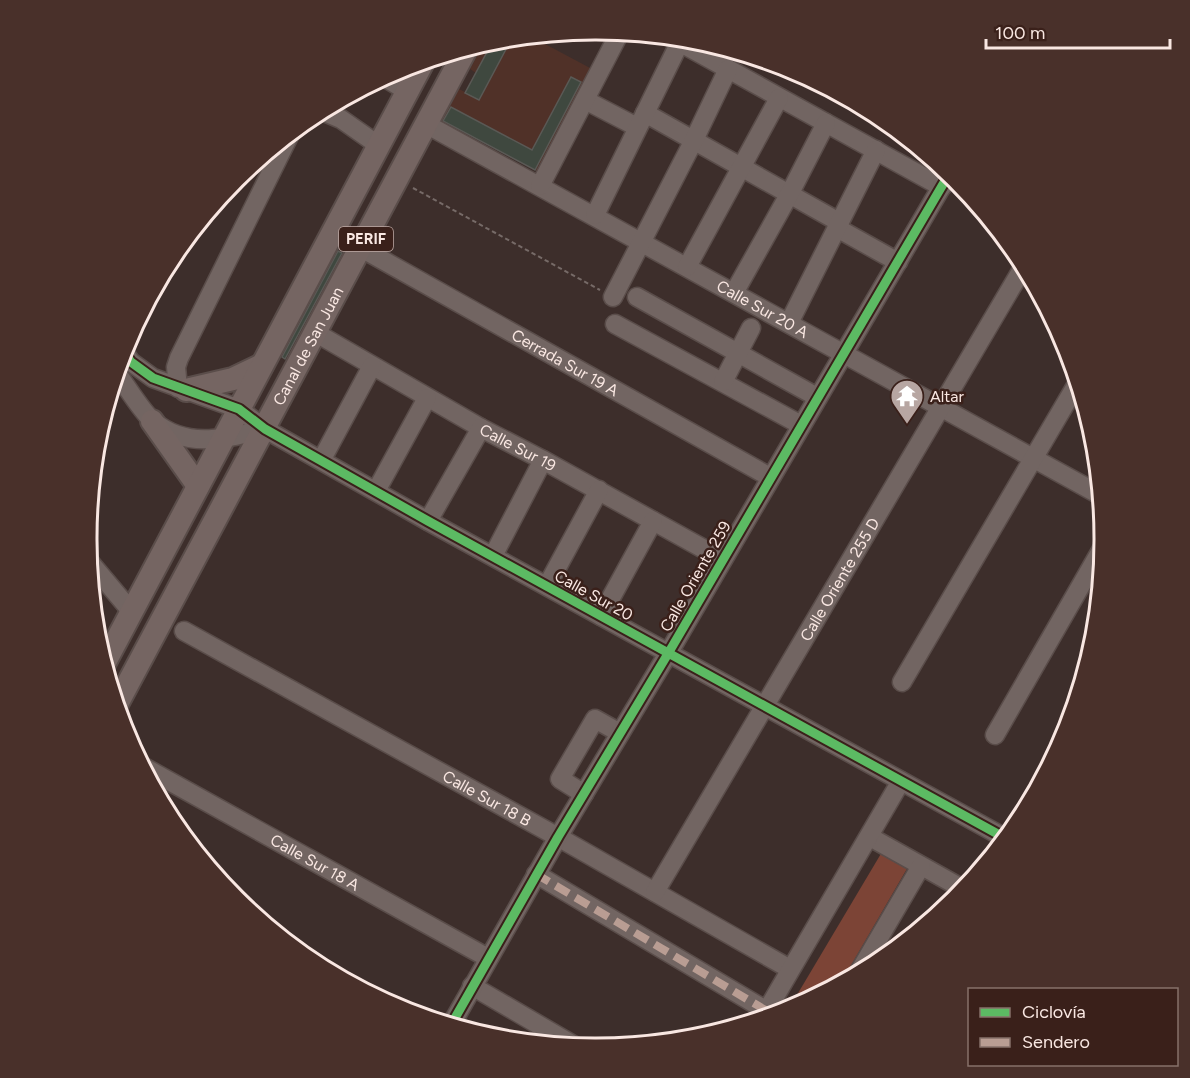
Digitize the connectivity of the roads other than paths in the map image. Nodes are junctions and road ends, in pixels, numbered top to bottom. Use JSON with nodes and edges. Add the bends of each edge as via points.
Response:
{"nodes":[{"id":1,"x":616,"y":41,"type":"edge"},
{"id":2,"x":673,"y":47,"type":"edge"},
{"id":3,"x":695,"y":51,"type":"edge"},
{"id":4,"x":461,"y":59,"type":"edge"},
{"id":5,"x":728,"y":69,"type":"junction"},
{"id":6,"x":417,"y":73,"type":"edge"},
{"id":7,"x":393,"y":83,"type":"edge"},
{"id":8,"x":407,"y":92,"type":"junction"},
{"id":9,"x":779,"y":98,"type":"junction"},
{"id":10,"x":585,"y":100,"type":"junction"},
{"id":11,"x":333,"y":116,"type":"edge"},
{"id":12,"x":641,"y":120,"type":"junction"},
{"id":13,"x":826,"y":123,"type":"junction"},
{"id":14,"x":426,"y":124,"type":"junction"},
{"id":15,"x":694,"y":140,"type":"junction"},
{"id":16,"x":378,"y":145,"type":"junction"},
{"id":17,"x":876,"y":150,"type":"junction"},
{"id":18,"x":281,"y":153,"type":"edge"},
{"id":19,"x":742,"y":167,"type":"junction"},
{"id":20,"x":936,"y":176,"type":"edge"},
{"id":21,"x":943,"y":183,"type":"edge"},
{"id":22,"x":540,"y":186,"type":"junction"},
{"id":23,"x":790,"y":193,"type":"junction"},
{"id":24,"x":595,"y":215,"type":"junction"},
{"id":25,"x":838,"y":225,"type":"junction"},
{"id":26,"x":643,"y":241,"type":"junction"},
{"id":27,"x":361,"y":248,"type":"junction"},
{"id":28,"x":898,"y":262,"type":"junction"},
{"id":29,"x":687,"y":267,"type":"junction"},
{"id":30,"x":1018,"y":275,"type":"edge"},
{"id":31,"x":734,"y":293,"type":"junction"},
{"id":32,"x":613,"y":297,"type":"road end"},
{"id":33,"x":637,"y":297,"type":"dead end"},
{"id":34,"x":789,"y":323,"type":"junction"},
{"id":35,"x":615,"y":324,"type":"dead end"},
{"id":36,"x":752,"y":328,"type":"dead end"},
{"id":37,"x":316,"y":333,"type":"junction"},
{"id":38,"x":738,"y":354,"type":"junction"},
{"id":39,"x":844,"y":354,"type":"junction"},
{"id":40,"x":130,"y":360,"type":"edge"},
{"id":41,"x":262,"y":365,"type":"junction"},
{"id":42,"x":372,"y":366,"type":"junction"},
{"id":43,"x":176,"y":367,"type":"junction"},
{"id":44,"x":126,"y":370,"type":"edge"},
{"id":45,"x":125,"y":374,"type":"edge"},
{"id":46,"x":153,"y":378,"type":"junction"},
{"id":47,"x":723,"y":382,"type":"junction"},
{"id":48,"x":178,"y":388,"type":"junction"},
{"id":49,"x":1072,"y":393,"type":"edge"},
{"id":50,"x":427,"y":398,"type":"junction"},
{"id":51,"x":816,"y":398,"type":"junction"},
{"id":52,"x":939,"y":407,"type":"junction"},
{"id":53,"x":239,"y":409,"type":"junction"},
{"id":54,"x":152,"y":421,"type":"junction"},
{"id":55,"x":801,"y":425,"type":"junction"},
{"id":56,"x":481,"y":428,"type":"junction"},
{"id":57,"x":265,"y":429,"type":"junction"},
{"id":58,"x":222,"y":440,"type":"junction"},
{"id":59,"x":1033,"y":458,"type":"junction"},
{"id":60,"x":322,"y":459,"type":"junction"},
{"id":61,"x":543,"y":460,"type":"junction"},
{"id":62,"x":770,"y":477,"type":"junction"},
{"id":63,"x":198,"y":486,"type":"junction"},
{"id":64,"x":376,"y":490,"type":"junction"},
{"id":65,"x":599,"y":490,"type":"junction"},
{"id":66,"x":1090,"y":490,"type":"edge"},
{"id":67,"x":428,"y":521,"type":"junction"},
{"id":68,"x":653,"y":521,"type":"junction"},
{"id":69,"x":493,"y":556,"type":"junction"},
{"id":70,"x":722,"y":559,"type":"junction"},
{"id":71,"x":1092,"y":565,"type":"edge"},
{"id":72,"x":98,"y":572,"type":"edge"},
{"id":73,"x":547,"y":586,"type":"junction"},
{"id":74,"x":131,"y":611,"type":"junction"},
{"id":75,"x":601,"y":616,"type":"junction"},
{"id":76,"x":184,"y":631,"type":"dead end"},
{"id":77,"x":669,"y":652,"type":"junction"},
{"id":78,"x":110,"y":653,"type":"edge"},
{"id":79,"x":902,"y":682,"type":"dead end"},
{"id":80,"x":122,"y":695,"type":"edge"},
{"id":81,"x":764,"y":705,"type":"junction"},
{"id":82,"x":620,"y":733,"type":"junction"},
{"id":83,"x":995,"y":735,"type":"dead end"},
{"id":84,"x":155,"y":773,"type":"edge"},
{"id":85,"x":901,"y":781,"type":"junction"},
{"id":86,"x":584,"y":794,"type":"junction"},
{"id":87,"x":996,"y":833,"type":"edge"},
{"id":88,"x":558,"y":837,"type":"junction"},
{"id":89,"x":870,"y":837,"type":"junction"},
{"id":90,"x":921,"y":866,"type":"junction"},
{"id":91,"x":536,"y":874,"type":"junction"},
{"id":92,"x":954,"y":884,"type":"edge"},
{"id":93,"x":655,"y":892,"type":"junction"},
{"id":94,"x":869,"y":955,"type":"edge"},
{"id":95,"x":488,"y":958,"type":"junction"},
{"id":96,"x":790,"y":969,"type":"junction"},
{"id":97,"x":472,"y":986,"type":"junction"},
{"id":98,"x":770,"y":1006,"type":"edge"},
{"id":99,"x":758,"y":1010,"type":"edge"},
{"id":100,"x":455,"y":1017,"type":"edge"},
{"id":101,"x":557,"y":1036,"type":"edge"}],
"edges":[{"from":1,"to":10,"type":"street"},
{"from":2,"to":12,"type":"street"},
{"from":3,"to":5,"type":"street"},
{"from":4,"to":14,"type":"main road","name":"Canal de San Juan","number":"PERIF"},
{"from":5,"to":9,"type":"street"},
{"from":5,"to":15,"type":"street"},
{"from":6,"to":8,"type":"main road","name":"Canal de San Juan","number":"PERIF"},
{"from":7,"to":8,"type":"street"},
{"from":8,"to":16,"type":"main road","name":"Canal de San Juan","number":"PERIF"},
{"from":9,"to":13,"type":"street"},
{"from":9,"to":19,"type":"street"},
{"from":10,"to":12,"type":"street"},
{"from":10,"to":22,"type":"street"},
{"from":11,"to":16,"type":"street"},
{"from":12,"to":15,"type":"street"},
{"from":12,"to":24,"type":"street"},
{"from":13,"to":17,"type":"street"},
{"from":13,"to":23,"type":"street"},
{"from":14,"to":22,"type":"street","name":"Calle Sur 20 A"},
{"from":14,"to":27,"type":"main road","name":"Canal de San Juan","number":"PERIF"},
{"from":15,"to":19,"type":"street"},
{"from":15,"to":26,"type":"street"},
{"from":16,"to":41,"type":"main road","name":"Canal de San Juan","number":"PERIF"},
{"from":17,"to":20,"type":"street"},
{"from":17,"to":25,"type":"street"},
{"from":18,"to":43,"type":"street"},
{"from":19,"to":23,"type":"street"},
{"from":19,"to":29,"type":"street"},
{"from":21,"to":28,"type":"street","name":"Calle Oriente 259"},
{"from":22,"to":24,"type":"street","name":"Calle Sur 20 A"},
{"from":23,"to":25,"type":"street"},
{"from":23,"to":31,"type":"street"},
{"from":24,"to":26,"type":"street","name":"Calle Sur 20 A"},
{"from":25,"to":28,"type":"street"},
{"from":25,"to":34,"type":"street"},
{"from":26,"to":29,"type":"street","name":"Calle Sur 20 A"},
{"from":26,"to":32,"type":"street"},
{"from":27,"to":37,"type":"main road","name":"Canal de San Juan","number":"PERIF"},
{"from":27,"to":62,"type":"street","name":"Cerrada Sur 19 A"},
{"from":28,"to":39,"type":"street","name":"Calle Oriente 259"},
{"from":29,"to":31,"type":"street","name":"Calle Sur 20 A"},
{"from":30,"to":52,"type":"street","name":"Calle Oriente 255 D"},
{"from":31,"to":34,"type":"street","name":"Calle Sur 20 A"},
{"from":33,"to":38,"type":"street"},
{"from":34,"to":39,"type":"street","name":"Calle Sur 20 A"},
{"from":35,"to":47,"type":"street"},
{"from":36,"to":38,"type":"street"},
{"from":37,"to":42,"type":"street","name":"Calle Sur 19"},
{"from":37,"to":57,"type":"main road","name":"Canal de San Juan","number":"PERIF"},
{"from":38,"to":47,"type":"street"},
{"from":38,"to":51,"type":"street"},
{"from":39,"to":51,"type":"street","name":"Calle Oriente 259"},
{"from":39,"to":52,"type":"street","name":"Calle Sur 20 A"},
{"from":40,"to":46,"type":"street"},
{"from":41,"to":48,"type":"main road","via":[[225,381]]},
{"from":41,"to":53,"type":"main road","name":"Canal de San Juan","number":"PERIF"},
{"from":42,"to":50,"type":"street","name":"Calle Sur 19"},
{"from":42,"to":60,"type":"street"},
{"from":43,"to":46,"type":"street"},
{"from":43,"to":48,"type":"street"},
{"from":44,"to":46,"type":"street"},
{"from":45,"to":54,"type":"street"},
{"from":46,"to":48,"type":"street","name":"Calle Sur 20"},
{"from":47,"to":55,"type":"street"},
{"from":48,"to":53,"type":"street","name":"Calle Sur 20"},
{"from":48,"to":54,"type":"street","via":[[154,396],[150,407]]},
{"from":49,"to":59,"type":"street"},
{"from":50,"to":56,"type":"street","name":"Calle Sur 19"},
{"from":50,"to":64,"type":"street"},
{"from":51,"to":55,"type":"street","name":"Calle Oriente 259"},
{"from":52,"to":59,"type":"street","name":"Calle Sur 20 A"},
{"from":52,"to":81,"type":"street","name":"Calle Oriente 255 D"},
{"from":53,"to":57,"type":"street","name":"Calle Sur 20"},
{"from":53,"to":58,"type":"main road","name":"Canal de San Juan","number":"PERIF"},
{"from":54,"to":58,"type":"street","via":[[188,438]]},
{"from":54,"to":63,"type":"main road"},
{"from":55,"to":62,"type":"street","name":"Calle Oriente 259"},
{"from":56,"to":61,"type":"street","name":"Calle Sur 19"},
{"from":56,"to":67,"type":"street"},
{"from":57,"to":58,"type":"street"},
{"from":57,"to":60,"type":"street","name":"Calle Sur 20"},
{"from":57,"to":80,"type":"main road","name":"Canal de San Juan","number":"PERIF"},
{"from":58,"to":63,"type":"main road","name":"Canal de San Juan","number":"PERIF"},
{"from":59,"to":66,"type":"street","name":"Calle Sur 20 A"},
{"from":59,"to":79,"type":"street"},
{"from":60,"to":64,"type":"street","name":"Calle Sur 20"},
{"from":61,"to":65,"type":"street","name":"Calle Sur 19"},
{"from":61,"to":69,"type":"street"},
{"from":62,"to":70,"type":"street","name":"Calle Oriente 259"},
{"from":63,"to":74,"type":"main road","name":"Canal de San Juan","number":"PERIF"},
{"from":64,"to":67,"type":"street","name":"Calle Sur 20"},
{"from":65,"to":68,"type":"street","name":"Calle Sur 19"},
{"from":65,"to":73,"type":"street"},
{"from":67,"to":69,"type":"street","name":"Calle Sur 20"},
{"from":68,"to":70,"type":"street","name":"Calle Sur 19"},
{"from":68,"to":75,"type":"street"},
{"from":69,"to":73,"type":"street","name":"Calle Sur 20"},
{"from":70,"to":77,"type":"street","name":"Calle Oriente 259"},
{"from":71,"to":83,"type":"street"},
{"from":72,"to":74,"type":"street"},
{"from":73,"to":75,"type":"street","name":"Calle Sur 20"},
{"from":74,"to":78,"type":"main road","name":"Canal de San Juan","number":"PERIF"},
{"from":75,"to":77,"type":"street","name":"Calle Sur 20"},
{"from":76,"to":88,"type":"street","name":"Calle Sur 18 B"},
{"from":77,"to":81,"type":"street","name":"Calle Sur 20"},
{"from":77,"to":82,"type":"street","name":"Calle Oriente 259"},
{"from":81,"to":85,"type":"street","name":"Calle Sur 20"},
{"from":81,"to":93,"type":"street","name":"Calle Oriente 255 D"},
{"from":82,"to":86,"type":"street","name":"Calle Oriente 259"},
{"from":82,"to":86,"type":"street","via":[[595,720],[583,739],[560,779]]},
{"from":84,"to":95,"type":"street","name":"Calle Sur 18 A"},
{"from":85,"to":87,"type":"street","name":"Calle Sur 20"},
{"from":85,"to":89,"type":"street"},
{"from":86,"to":88,"type":"street","name":"Calle Oriente 259"},
{"from":88,"to":91,"type":"street","name":"Calle Oriente 259"},
{"from":88,"to":93,"type":"street","name":"Calle Sur 18 B"},
{"from":89,"to":90,"type":"street"},
{"from":89,"to":96,"type":"street"},
{"from":90,"to":92,"type":"street"},
{"from":90,"to":94,"type":"street"},
{"from":91,"to":95,"type":"street","name":"Calle Oriente 259"},
{"from":91,"to":99,"type":"street"},
{"from":93,"to":96,"type":"street","name":"Calle Sur 18 B"},
{"from":95,"to":97,"type":"street","name":"Calle Oriente 259"},
{"from":96,"to":98,"type":"street"},
{"from":97,"to":100,"type":"street","name":"Calle Oriente 259"},
{"from":97,"to":101,"type":"street"}]}
